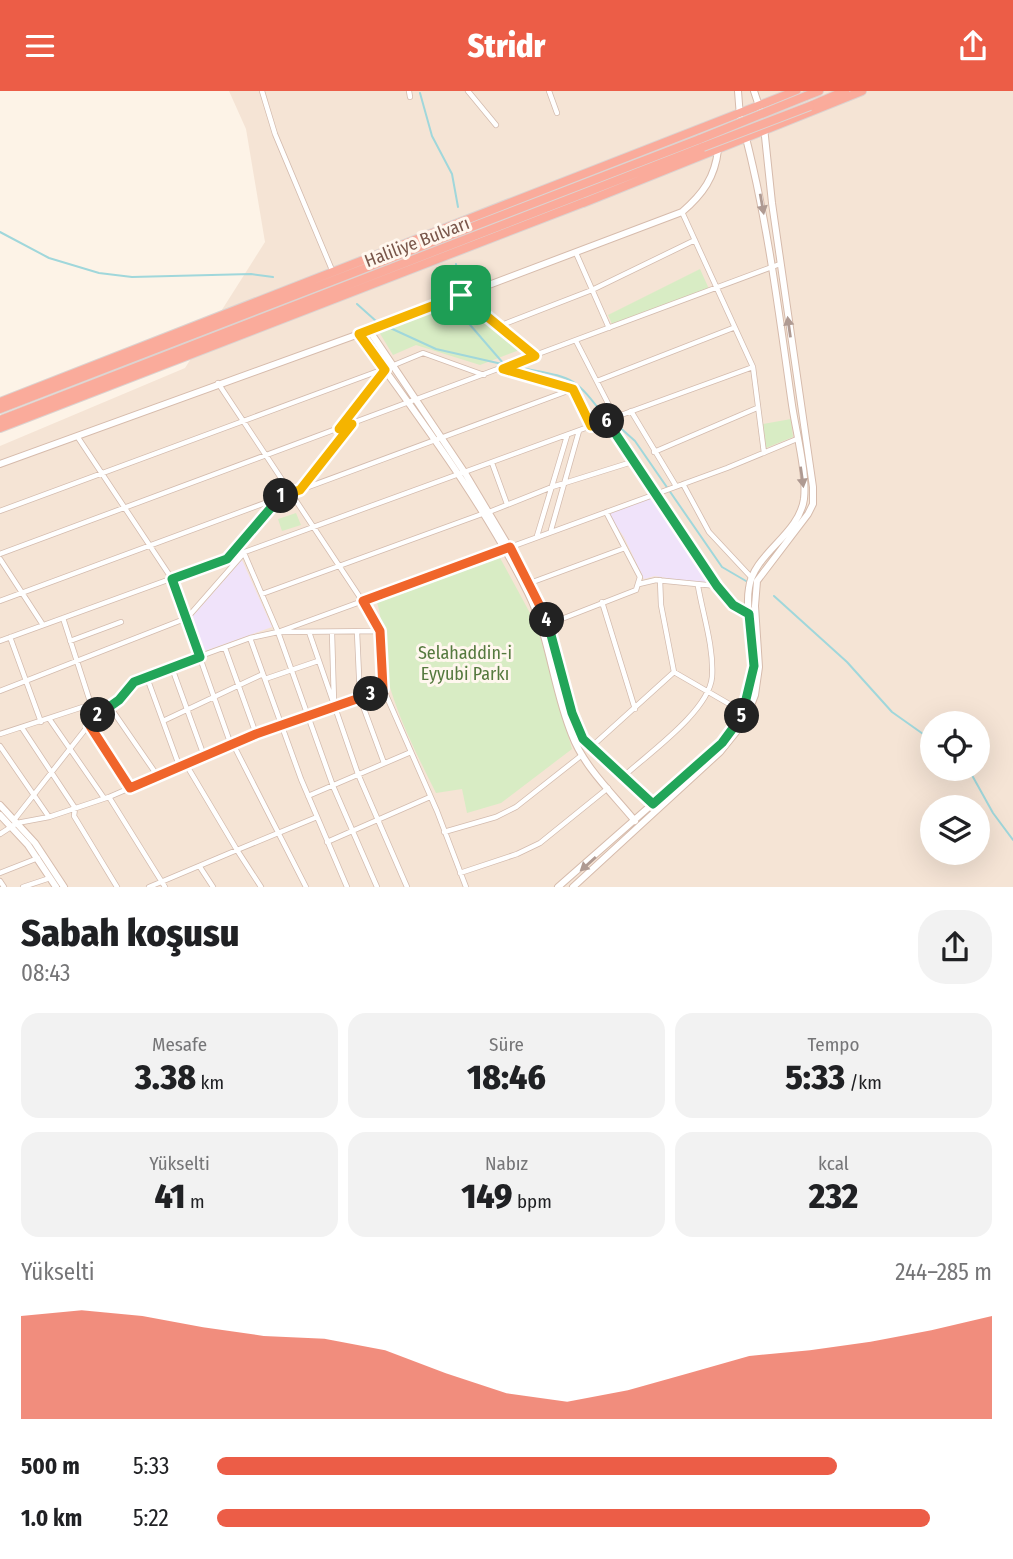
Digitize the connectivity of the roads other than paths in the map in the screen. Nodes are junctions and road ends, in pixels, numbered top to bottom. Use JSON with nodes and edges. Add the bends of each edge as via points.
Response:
{"nodes":[{"id":1,"x":262,"y":91,"type":"edge"},
{"id":2,"x":468,"y":91,"type":"edge"},
{"id":3,"x":549,"y":91,"type":"edge"},
{"id":4,"x":738,"y":91,"type":"edge"},
{"id":5,"x":754,"y":91,"type":"edge"},
{"id":6,"x":796,"y":91,"type":"edge"},
{"id":7,"x":819,"y":91,"type":"edge"},
{"id":8,"x":845,"y":91,"type":"edge"},
{"id":9,"x":862,"y":91,"type":"edge"},
{"id":10,"x":759,"y":106,"type":"junction"},
{"id":11,"x":557,"y":113,"type":"dead end"},
{"id":12,"x":740,"y":115,"type":"junction"},
{"id":13,"x":496,"y":125,"type":"dead end"},
{"id":14,"x":765,"y":130,"type":"junction"},
{"id":15,"x":746,"y":138,"type":"junction"},
{"id":16,"x":701,"y":143,"type":"junction"},
{"id":17,"x":718,"y":149,"type":"junction"},
{"id":18,"x":548,"y":188,"type":"junction"},
{"id":19,"x":585,"y":202,"type":"junction"},
{"id":20,"x":682,"y":212,"type":"junction"},
{"id":21,"x":484,"y":222,"type":"junction"},
{"id":22,"x":486,"y":232,"type":"junction"},
{"id":23,"x":695,"y":240,"type":"junction"},
{"id":24,"x":576,"y":253,"type":"junction"},
{"id":25,"x":780,"y":264,"type":"junction"},
{"id":26,"x":772,"y":266,"type":"junction"},
{"id":27,"x":332,"y":270,"type":"junction"},
{"id":28,"x":338,"y":278,"type":"junction"},
{"id":29,"x":342,"y":288,"type":"junction"},
{"id":30,"x":716,"y":288,"type":"junction"},
{"id":31,"x":592,"y":291,"type":"junction"},
{"id":32,"x":461,"y":295,"type":"junction"},
{"id":33,"x":241,"y":307,"type":"junction"},
{"id":34,"x":499,"y":327,"type":"junction"},
{"id":35,"x":256,"y":328,"type":"junction"},
{"id":36,"x":609,"y":328,"type":"junction"},
{"id":37,"x":733,"y":328,"type":"junction"},
{"id":38,"x":369,"y":330,"type":"junction"},
{"id":39,"x":359,"y":334,"type":"junction"},
{"id":40,"x":576,"y":341,"type":"junction"},
{"id":41,"x":535,"y":356,"type":"junction"},
{"id":42,"x":394,"y":365,"type":"junction"},
{"id":43,"x":753,"y":367,"type":"junction"},
{"id":44,"x":384,"y":369,"type":"junction"},
{"id":45,"x":503,"y":369,"type":"junction"},
{"id":46,"x":485,"y":376,"type":"junction"},
{"id":47,"x":597,"y":381,"type":"junction"},
{"id":48,"x":218,"y":383,"type":"junction"},
{"id":49,"x":573,"y":389,"type":"junction"},
{"id":50,"x":0,"y":402,"type":"edge"},
{"id":51,"x":414,"y":402,"type":"junction"},
{"id":52,"x":757,"y":408,"type":"junction"},
{"id":53,"x":0,"y":409,"type":"edge"},
{"id":54,"x":631,"y":411,"type":"junction"},
{"id":55,"x":615,"y":417,"type":"junction"},
{"id":56,"x":607,"y":420,"type":"junction"},
{"id":57,"x":0,"y":421,"type":"edge"},
{"id":58,"x":242,"y":421,"type":"junction"},
{"id":59,"x":352,"y":424,"type":"junction"},
{"id":60,"x":591,"y":426,"type":"junction"},
{"id":61,"x":0,"y":428,"type":"edge"},
{"id":62,"x":339,"y":429,"type":"junction"},
{"id":63,"x":579,"y":431,"type":"junction"},
{"id":64,"x":76,"y":436,"type":"junction"},
{"id":65,"x":567,"y":436,"type":"junction"},
{"id":66,"x":439,"y":439,"type":"junction"},
{"id":67,"x":797,"y":439,"type":"junction"},
{"id":68,"x":654,"y":452,"type":"junction"},
{"id":69,"x":764,"y":453,"type":"junction"},
{"id":70,"x":264,"y":456,"type":"junction"},
{"id":71,"x":635,"y":461,"type":"junction"},
{"id":72,"x":492,"y":463,"type":"junction"},
{"id":73,"x":0,"y":464,"type":"edge"},
{"id":74,"x":100,"y":473,"type":"junction"},
{"id":75,"x":462,"y":474,"type":"junction"},
{"id":76,"x":565,"y":483,"type":"junction"},
{"id":77,"x":683,"y":484,"type":"junction"},
{"id":78,"x":552,"y":487,"type":"junction"},
{"id":79,"x":674,"y":487,"type":"junction"},
{"id":80,"x":300,"y":490,"type":"junction"},
{"id":81,"x":291,"y":492,"type":"junction"},
{"id":82,"x":657,"y":493,"type":"junction"},
{"id":83,"x":282,"y":495,"type":"junction"},
{"id":84,"x":507,"y":504,"type":"junction"},
{"id":85,"x":124,"y":508,"type":"junction"},
{"id":86,"x":0,"y":511,"type":"edge"},
{"id":87,"x":606,"y":512,"type":"junction"},
{"id":88,"x":486,"y":513,"type":"junction"},
{"id":89,"x":313,"y":528,"type":"junction"},
{"id":90,"x":551,"y":531,"type":"junction"},
{"id":91,"x":537,"y":537,"type":"junction"},
{"id":92,"x":149,"y":546,"type":"junction"},
{"id":93,"x":507,"y":548,"type":"junction"},
{"id":94,"x":625,"y":548,"type":"junction"},
{"id":95,"x":244,"y":553,"type":"junction"},
{"id":96,"x":0,"y":556,"type":"edge"},
{"id":97,"x":227,"y":559,"type":"junction"},
{"id":98,"x":339,"y":565,"type":"junction"},
{"id":99,"x":751,"y":577,"type":"junction"},
{"id":100,"x":172,"y":579,"type":"junction"},
{"id":101,"x":660,"y":580,"type":"junction"},
{"id":102,"x":530,"y":583,"type":"junction"},
{"id":103,"x":639,"y":584,"type":"junction"},
{"id":104,"x":698,"y":586,"type":"junction"},
{"id":105,"x":717,"y":586,"type":"junction"},
{"id":106,"x":23,"y":593,"type":"junction"},
{"id":107,"x":262,"y":594,"type":"junction"},
{"id":108,"x":0,"y":601,"type":"edge"},
{"id":109,"x":363,"y":601,"type":"junction"},
{"id":110,"x":602,"y":602,"type":"junction"},
{"id":111,"x":749,"y":614,"type":"junction"},
{"id":112,"x":63,"y":618,"type":"junction"},
{"id":113,"x":187,"y":618,"type":"junction"},
{"id":114,"x":121,"y":622,"type":"dead end"},
{"id":115,"x":549,"y":624,"type":"junction"},
{"id":116,"x":43,"y":625,"type":"junction"},
{"id":117,"x":541,"y":627,"type":"junction"},
{"id":118,"x":380,"y":631,"type":"junction"},
{"id":119,"x":278,"y":632,"type":"junction"},
{"id":120,"x":309,"y":632,"type":"junction"},
{"id":121,"x":357,"y":632,"type":"junction"},
{"id":122,"x":332,"y":633,"type":"junction"},
{"id":123,"x":10,"y":637,"type":"junction"},
{"id":124,"x":250,"y":638,"type":"junction"},
{"id":125,"x":0,"y":641,"type":"edge"},
{"id":126,"x":70,"y":641,"type":"junction"},
{"id":127,"x":225,"y":648,"type":"junction"},
{"id":128,"x":200,"y":657,"type":"junction"},
{"id":129,"x":318,"y":661,"type":"junction"},
{"id":130,"x":77,"y":662,"type":"junction"},
{"id":131,"x":172,"y":667,"type":"junction"},
{"id":132,"x":292,"y":670,"type":"junction"},
{"id":133,"x":674,"y":672,"type":"junction"},
{"id":134,"x":146,"y":675,"type":"junction"},
{"id":135,"x":264,"y":676,"type":"junction"},
{"id":136,"x":26,"y":681,"type":"junction"},
{"id":137,"x":238,"y":686,"type":"junction"},
{"id":138,"x":383,"y":688,"type":"junction"},
{"id":139,"x":0,"y":691,"type":"edge"},
{"id":140,"x":708,"y":695,"type":"junction"},
{"id":141,"x":214,"y":698,"type":"junction"},
{"id":142,"x":360,"y":698,"type":"junction"},
{"id":143,"x":92,"y":703,"type":"junction"},
{"id":144,"x":334,"y":706,"type":"junction"},
{"id":145,"x":110,"y":707,"type":"junction"},
{"id":146,"x":187,"y":709,"type":"junction"},
{"id":147,"x":635,"y":709,"type":"junction"},
{"id":148,"x":744,"y":713,"type":"junction"},
{"id":149,"x":307,"y":716,"type":"junction"},
{"id":150,"x":95,"y":717,"type":"junction"},
{"id":151,"x":50,"y":720,"type":"junction"},
{"id":152,"x":163,"y":721,"type":"junction"},
{"id":153,"x":41,"y":722,"type":"junction"},
{"id":154,"x":281,"y":725,"type":"junction"},
{"id":155,"x":90,"y":726,"type":"junction"},
{"id":156,"x":22,"y":728,"type":"junction"},
{"id":157,"x":0,"y":734,"type":"edge"},
{"id":158,"x":256,"y":734,"type":"junction"},
{"id":159,"x":232,"y":745,"type":"junction"},
{"id":160,"x":0,"y":746,"type":"edge"},
{"id":161,"x":590,"y":748,"type":"junction"},
{"id":162,"x":71,"y":749,"type":"junction"},
{"id":163,"x":411,"y":752,"type":"junction"},
{"id":164,"x":582,"y":755,"type":"junction"},
{"id":165,"x":204,"y":756,"type":"junction"},
{"id":166,"x":384,"y":763,"type":"junction"},
{"id":167,"x":187,"y":766,"type":"junction"},
{"id":168,"x":180,"y":768,"type":"junction"},
{"id":169,"x":52,"y":772,"type":"junction"},
{"id":170,"x":358,"y":774,"type":"junction"},
{"id":171,"x":623,"y":777,"type":"junction"},
{"id":172,"x":159,"y":778,"type":"junction"},
{"id":173,"x":332,"y":786,"type":"junction"},
{"id":174,"x":130,"y":788,"type":"junction"},
{"id":175,"x":608,"y":788,"type":"junction"},
{"id":176,"x":33,"y":795,"type":"junction"},
{"id":177,"x":308,"y":796,"type":"junction"},
{"id":178,"x":107,"y":797,"type":"junction"},
{"id":179,"x":430,"y":797,"type":"junction"},
{"id":180,"x":653,"y":804,"type":"junction"},
{"id":181,"x":0,"y":805,"type":"edge"},
{"id":182,"x":75,"y":808,"type":"junction"},
{"id":183,"x":0,"y":815,"type":"edge"},
{"id":184,"x":49,"y":817,"type":"junction"},
{"id":185,"x":317,"y":817,"type":"junction"},
{"id":186,"x":379,"y":819,"type":"junction"},
{"id":187,"x":635,"y":821,"type":"junction"},
{"id":188,"x":14,"y":823,"type":"junction"},
{"id":189,"x":354,"y":831,"type":"junction"},
{"id":190,"x":444,"y":832,"type":"junction"},
{"id":191,"x":0,"y":834,"type":"edge"},
{"id":192,"x":279,"y":834,"type":"junction"},
{"id":193,"x":327,"y":842,"type":"junction"},
{"id":194,"x":237,"y":851,"type":"junction"},
{"id":195,"x":38,"y":858,"type":"junction"},
{"id":196,"x":200,"y":867,"type":"junction"},
{"id":197,"x":0,"y":873,"type":"edge"},
{"id":198,"x":460,"y":873,"type":"junction"},
{"id":199,"x":50,"y":878,"type":"junction"},
{"id":200,"x":0,"y":881,"type":"edge"},
{"id":201,"x":161,"y":881,"type":"junction"},
{"id":202,"x":4,"y":887,"type":"edge"},
{"id":203,"x":23,"y":887,"type":"edge"},
{"id":204,"x":56,"y":887,"type":"edge"},
{"id":205,"x":64,"y":887,"type":"edge"},
{"id":206,"x":117,"y":887,"type":"edge"},
{"id":207,"x":149,"y":887,"type":"edge"},
{"id":208,"x":165,"y":887,"type":"edge"},
{"id":209,"x":213,"y":887,"type":"edge"},
{"id":210,"x":261,"y":887,"type":"edge"},
{"id":211,"x":306,"y":887,"type":"edge"},
{"id":212,"x":347,"y":887,"type":"edge"},
{"id":213,"x":377,"y":887,"type":"edge"},
{"id":214,"x":408,"y":887,"type":"edge"},
{"id":215,"x":466,"y":887,"type":"edge"},
{"id":216,"x":558,"y":887,"type":"edge"},
{"id":217,"x":573,"y":887,"type":"edge"}],
"edges":[{"from":1,"to":27,"type":"street","via":[[275,134]]},
{"from":2,"to":13,"type":"street"},
{"from":3,"to":11,"type":"street"},
{"from":4,"to":12,"type":"main road"},
{"from":5,"to":10,"type":"main road"},
{"from":6,"to":10,"type":"highway"},
{"from":7,"to":16,"type":"highway","name":"Haliliye Bulvarı","bridge":true},
{"from":8,"to":16,"type":"highway","name":"Haliliye Bulvarı","bridge":true},
{"from":9,"to":14,"type":"highway"},
{"from":10,"to":12,"type":"highway"},
{"from":10,"to":14,"type":"main road"},
{"from":12,"to":15,"type":"main road"},
{"from":12,"to":18,"type":"highway"},
{"from":14,"to":15,"type":"highway"},
{"from":14,"to":25,"type":"main road"},
{"from":15,"to":17,"type":"highway"},
{"from":15,"to":26,"type":"main road","one_way":true},
{"from":16,"to":21,"type":"highway","name":"Haliliye Bulvarı"},
{"from":16,"to":22,"type":"highway","name":"Haliliye Bulvarı"},
{"from":17,"to":19,"type":"highway"},
{"from":17,"to":20,"type":"main road","via":[[707,187]]},
{"from":18,"to":21,"type":"highway"},
{"from":18,"to":27,"type":"highway"},
{"from":19,"to":22,"type":"highway"},
{"from":19,"to":35,"type":"highway"},
{"from":20,"to":23,"type":"street"},
{"from":20,"to":24,"type":"main road"},
{"from":21,"to":28,"type":"highway","name":"Haliliye Bulvarı"},
{"from":22,"to":29,"type":"highway","name":"Haliliye Bulvarı"},
{"from":23,"to":30,"type":"street"},
{"from":23,"to":31,"type":"street"},
{"from":24,"to":31,"type":"street"},
{"from":24,"to":32,"type":"main road"},
{"from":25,"to":26,"type":"street"},
{"from":217,"to":25,"type":"main road","one_way":true,"via":[[720,752],[739,731],[752,705],[759,667],[757,581],[802,522],[813,496]]},
{"from":26,"to":30,"type":"street"},
{"from":26,"to":67,"type":"main road"},
{"from":27,"to":33,"type":"highway"},
{"from":28,"to":33,"type":"highway"},
{"from":28,"to":53,"type":"highway","name":"Haliliye Bulvarı"},
{"from":29,"to":35,"type":"highway"},
{"from":29,"to":57,"type":"highway","name":"Haliliye Bulvarı"},
{"from":30,"to":36,"type":"street"},
{"from":30,"to":37,"type":"street"},
{"from":31,"to":34,"type":"street"},
{"from":31,"to":36,"type":"street"},
{"from":32,"to":34,"type":"street"},
{"from":32,"to":38,"type":"main road"},
{"from":33,"to":50,"type":"highway"},
{"from":34,"to":41,"type":"street"},
{"from":35,"to":61,"type":"highway"},
{"from":36,"to":40,"type":"street"},
{"from":37,"to":43,"type":"street"},
{"from":37,"to":47,"type":"street"},
{"from":38,"to":39,"type":"main road"},
{"from":38,"to":42,"type":"main road"},
{"from":39,"to":44,"type":"main road"},
{"from":39,"to":48,"type":"main road"},
{"from":40,"to":41,"type":"street"},
{"from":40,"to":47,"type":"street"},
{"from":41,"to":45,"type":"street"},
{"from":42,"to":46,"type":"street","via":[[423,353]]},
{"from":42,"to":51,"type":"main road"},
{"from":43,"to":52,"type":"street"},
{"from":43,"to":54,"type":"street"},
{"from":44,"to":51,"type":"main road"},
{"from":44,"to":58,"type":"street"},
{"from":44,"to":62,"type":"street"},
{"from":45,"to":46,"type":"street"},
{"from":45,"to":49,"type":"street"},
{"from":46,"to":51,"type":"street"},
{"from":47,"to":55,"type":"street"},
{"from":48,"to":58,"type":"street"},
{"from":48,"to":64,"type":"main road"},
{"from":49,"to":60,"type":"street"},
{"from":49,"to":66,"type":"street"},
{"from":51,"to":59,"type":"street"},
{"from":51,"to":66,"type":"main road"},
{"from":52,"to":68,"type":"street"},
{"from":52,"to":69,"type":"street"},
{"from":54,"to":55,"type":"street"},
{"from":54,"to":68,"type":"street"},
{"from":55,"to":56,"type":"street"},
{"from":56,"to":60,"type":"street"},
{"from":56,"to":71,"type":"street"},
{"from":58,"to":70,"type":"street"},
{"from":58,"to":74,"type":"street"},
{"from":59,"to":62,"type":"street"},
{"from":59,"to":80,"type":"street"},
{"from":60,"to":63,"type":"street"},
{"from":62,"to":70,"type":"street"},
{"from":63,"to":65,"type":"street"},
{"from":63,"to":76,"type":"street"},
{"from":64,"to":73,"type":"main road"},
{"from":64,"to":74,"type":"street"},
{"from":65,"to":72,"type":"street"},
{"from":65,"to":78,"type":"street"},
{"from":66,"to":75,"type":"main road"},
{"from":66,"to":80,"type":"street"},
{"from":67,"to":69,"type":"street"},
{"from":67,"to":99,"type":"main road","one_way":true,"via":[[802,509]]},
{"from":68,"to":79,"type":"street"},
{"from":69,"to":77,"type":"street"},
{"from":70,"to":81,"type":"street"},
{"from":70,"to":85,"type":"street"},
{"from":71,"to":76,"type":"street"},
{"from":71,"to":82,"type":"street"},
{"from":72,"to":75,"type":"street"},
{"from":72,"to":84,"type":"street"},
{"from":74,"to":85,"type":"street"},
{"from":74,"to":86,"type":"street"},
{"from":75,"to":88,"type":"main road"},
{"from":75,"to":89,"type":"street"},
{"from":76,"to":78,"type":"street"},
{"from":76,"to":90,"type":"street"},
{"from":77,"to":79,"type":"street"},
{"from":77,"to":99,"type":"street","via":[[709,532]]},
{"from":78,"to":84,"type":"street"},
{"from":78,"to":91,"type":"street"},
{"from":79,"to":82,"type":"street"},
{"from":80,"to":81,"type":"street"},
{"from":81,"to":83,"type":"street"},
{"from":81,"to":89,"type":"street"},
{"from":82,"to":87,"type":"street"},
{"from":82,"to":105,"type":"street"},
{"from":83,"to":92,"type":"street"},
{"from":83,"to":97,"type":"street"},
{"from":84,"to":88,"type":"street"},
{"from":85,"to":92,"type":"street"},
{"from":85,"to":96,"type":"street"},
{"from":87,"to":90,"type":"street"},
{"from":87,"to":94,"type":"street"},
{"from":88,"to":93,"type":"main road"},
{"from":88,"to":98,"type":"street"},
{"from":89,"to":95,"type":"street"},
{"from":89,"to":98,"type":"street"},
{"from":90,"to":91,"type":"street"},
{"from":91,"to":93,"type":"street"},
{"from":92,"to":100,"type":"street"},
{"from":92,"to":106,"type":"street"},
{"from":93,"to":102,"type":"main road"},
{"from":93,"to":109,"type":"street"},
{"from":93,"to":117,"type":"main road"},
{"from":94,"to":102,"type":"street"},
{"from":94,"to":103,"type":"street"},
{"from":95,"to":97,"type":"street"},
{"from":95,"to":107,"type":"street"},
{"from":95,"to":113,"type":"street"},
{"from":96,"to":106,"type":"street"},
{"from":97,"to":100,"type":"street"},
{"from":98,"to":107,"type":"street"},
{"from":98,"to":109,"type":"street"},
{"from":99,"to":111,"type":"main road"},
{"from":100,"to":112,"type":"street"},
{"from":100,"to":113,"type":"street"},
{"from":101,"to":103,"type":"street"},
{"from":101,"to":104,"type":"street"},
{"from":101,"to":133,"type":"street"},
{"from":102,"to":115,"type":"main road"},
{"from":103,"to":110,"type":"street","via":[[636,590]]},
{"from":104,"to":105,"type":"street"},
{"from":104,"to":140,"type":"street","via":[[711,655]]},
{"from":105,"to":111,"type":"street","via":[[733,605]]},
{"from":106,"to":108,"type":"street"},
{"from":106,"to":116,"type":"street"},
{"from":107,"to":119,"type":"street"},
{"from":109,"to":118,"type":"street"},
{"from":109,"to":119,"type":"street"},
{"from":110,"to":115,"type":"street"},
{"from":110,"to":147,"type":"street"},
{"from":111,"to":148,"type":"main road","via":[[754,666]]},
{"from":112,"to":116,"type":"street"},
{"from":112,"to":126,"type":"street"},
{"from":113,"to":128,"type":"street"},
{"from":113,"to":130,"type":"street"},
{"from":114,"to":126,"type":"street"},
{"from":115,"to":117,"type":"street"},
{"from":115,"to":161,"type":"main road","via":[[572,713]]},
{"from":116,"to":123,"type":"street"},
{"from":117,"to":164,"type":"main road","via":[[554,682]]},
{"from":118,"to":121,"type":"street"},
{"from":118,"to":138,"type":"street"},
{"from":119,"to":120,"type":"street"},
{"from":119,"to":124,"type":"street"},
{"from":119,"to":132,"type":"street"},
{"from":120,"to":122,"type":"street"},
{"from":120,"to":129,"type":"street"},
{"from":121,"to":122,"type":"street"},
{"from":121,"to":142,"type":"street"},
{"from":122,"to":144,"type":"street"},
{"from":123,"to":125,"type":"street"},
{"from":123,"to":136,"type":"street"},
{"from":124,"to":127,"type":"street"},
{"from":124,"to":135,"type":"street"},
{"from":126,"to":130,"type":"street"},
{"from":127,"to":128,"type":"street"},
{"from":127,"to":137,"type":"street"},
{"from":128,"to":131,"type":"street"},
{"from":128,"to":141,"type":"street"},
{"from":129,"to":132,"type":"street"},
{"from":129,"to":144,"type":"street"},
{"from":130,"to":136,"type":"street"},
{"from":130,"to":143,"type":"street"},
{"from":131,"to":134,"type":"street"},
{"from":131,"to":146,"type":"street"},
{"from":132,"to":135,"type":"street"},
{"from":132,"to":149,"type":"street"},
{"from":133,"to":140,"type":"street"},
{"from":133,"to":147,"type":"street"},
{"from":134,"to":145,"type":"street"},
{"from":134,"to":152,"type":"street"},
{"from":135,"to":137,"type":"street"},
{"from":135,"to":154,"type":"street"},
{"from":136,"to":139,"type":"street"},
{"from":136,"to":153,"type":"street"},
{"from":137,"to":141,"type":"street"},
{"from":137,"to":158,"type":"street"},
{"from":138,"to":142,"type":"street"},
{"from":138,"to":163,"type":"street"},
{"from":140,"to":148,"type":"street"},
{"from":140,"to":171,"type":"street"},
{"from":141,"to":146,"type":"street"},
{"from":141,"to":159,"type":"street"},
{"from":142,"to":144,"type":"street"},
{"from":142,"to":166,"type":"street"},
{"from":143,"to":150,"type":"street"},
{"from":143,"to":151,"type":"street"},
{"from":144,"to":149,"type":"street"},
{"from":144,"to":170,"type":"street"},
{"from":145,"to":150,"type":"street"},
{"from":145,"to":172,"type":"street"},
{"from":146,"to":152,"type":"street"},
{"from":146,"to":165,"type":"street"},
{"from":147,"to":161,"type":"street"},
{"from":148,"to":180,"type":"main road","via":[[722,743]]},
{"from":149,"to":154,"type":"street"},
{"from":149,"to":173,"type":"street"},
{"from":150,"to":155,"type":"street"},
{"from":151,"to":153,"type":"street"},
{"from":151,"to":162,"type":"street"},
{"from":152,"to":168,"type":"street"},
{"from":153,"to":156,"type":"street"},
{"from":154,"to":158,"type":"street"},
{"from":154,"to":177,"type":"street"},
{"from":155,"to":162,"type":"street"},
{"from":155,"to":174,"type":"street"},
{"from":156,"to":157,"type":"street"},
{"from":156,"to":169,"type":"street"},
{"from":158,"to":159,"type":"street"},
{"from":159,"to":165,"type":"street"},
{"from":159,"to":192,"type":"street"},
{"from":160,"to":176,"type":"street"},
{"from":161,"to":171,"type":"main road"},
{"from":162,"to":169,"type":"street"},
{"from":162,"to":178,"type":"street"},
{"from":163,"to":166,"type":"street"},
{"from":163,"to":179,"type":"street"},
{"from":164,"to":175,"type":"main road"},
{"from":164,"to":190,"type":"street","via":[[516,807]]},
{"from":165,"to":167,"type":"street"},
{"from":166,"to":170,"type":"street"},
{"from":167,"to":168,"type":"street"},
{"from":167,"to":194,"type":"street"},
{"from":168,"to":172,"type":"street"},
{"from":169,"to":176,"type":"street"},
{"from":169,"to":182,"type":"street"},
{"from":170,"to":173,"type":"street"},
{"from":170,"to":186,"type":"street"},
{"from":171,"to":180,"type":"main road"},
{"from":172,"to":174,"type":"street"},
{"from":173,"to":177,"type":"street"},
{"from":173,"to":189,"type":"street"},
{"from":174,"to":178,"type":"street"},
{"from":175,"to":187,"type":"main road"},
{"from":175,"to":198,"type":"street","via":[[540,843]]},
{"from":176,"to":184,"type":"street"},
{"from":176,"to":188,"type":"street"},
{"from":177,"to":185,"type":"street"},
{"from":178,"to":182,"type":"street"},
{"from":178,"to":201,"type":"street"},
{"from":179,"to":186,"type":"street"},
{"from":179,"to":190,"type":"street"},
{"from":180,"to":187,"type":"main road"},
{"from":181,"to":188,"type":"main road"},
{"from":182,"to":184,"type":"street"},
{"from":182,"to":206,"type":"street","via":[[74,816]]},
{"from":183,"to":188,"type":"main road"},
{"from":184,"to":188,"type":"street"},
{"from":185,"to":192,"type":"street"},
{"from":185,"to":193,"type":"street"},
{"from":186,"to":189,"type":"street"},
{"from":186,"to":214,"type":"street"},
{"from":187,"to":216,"type":"main road","one_way":true},
{"from":188,"to":191,"type":"street"},
{"from":188,"to":195,"type":"main road"},
{"from":188,"to":205,"type":"main road"},
{"from":189,"to":193,"type":"street"},
{"from":189,"to":213,"type":"street"},
{"from":190,"to":198,"type":"street"},
{"from":192,"to":194,"type":"street"},
{"from":192,"to":211,"type":"street"},
{"from":193,"to":212,"type":"street"},
{"from":194,"to":196,"type":"street"},
{"from":194,"to":210,"type":"street"},
{"from":195,"to":197,"type":"street"},
{"from":195,"to":199,"type":"main road"},
{"from":196,"to":201,"type":"street"},
{"from":196,"to":209,"type":"street"},
{"from":198,"to":215,"type":"street"},
{"from":199,"to":203,"type":"street"},
{"from":199,"to":204,"type":"main road"},
{"from":200,"to":202,"type":"street"},
{"from":201,"to":207,"type":"street"},
{"from":201,"to":208,"type":"street"}]}
